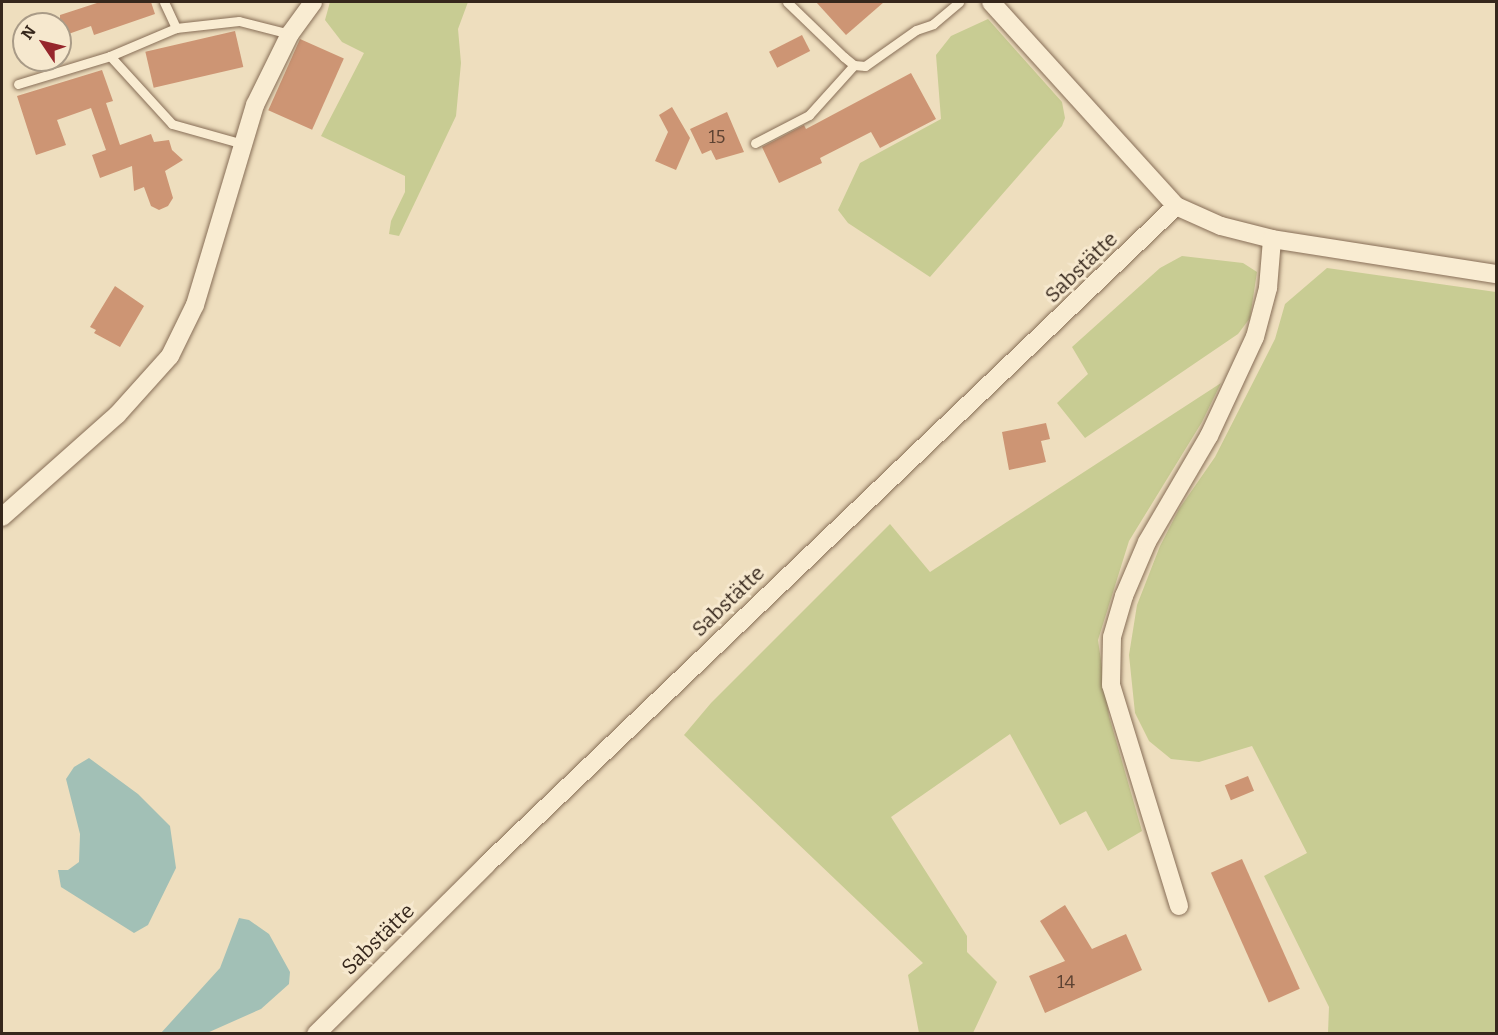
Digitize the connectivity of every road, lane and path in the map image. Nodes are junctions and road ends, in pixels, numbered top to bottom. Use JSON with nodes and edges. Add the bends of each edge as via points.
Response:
{"nodes":[{"id":1,"x":164,"y":2,"type":"edge"},
{"id":2,"x":313,"y":2,"type":"edge"},
{"id":3,"x":787,"y":2,"type":"edge"},
{"id":4,"x":959,"y":2,"type":"edge"},
{"id":5,"x":991,"y":2,"type":"edge"},
{"id":6,"x":176,"y":28,"type":"junction"},
{"id":7,"x":290,"y":33,"type":"junction"},
{"id":8,"x":110,"y":56,"type":"junction"},
{"id":9,"x":854,"y":65,"type":"junction"},
{"id":10,"x":18,"y":84,"type":"dead end"},
{"id":11,"x":755,"y":143,"type":"dead end"},
{"id":12,"x":243,"y":144,"type":"junction"},
{"id":13,"x":1176,"y":207,"type":"junction"},
{"id":14,"x":1272,"y":239,"type":"junction"},
{"id":15,"x":1497,"y":274,"type":"edge"},
{"id":16,"x":2,"y":517,"type":"edge"},
{"id":17,"x":1179,"y":906,"type":"dead end"},
{"id":18,"x":316,"y":1034,"type":"edge"}],
"edges":[{"from":1,"to":6,"type":"lane"},
{"from":2,"to":7,"type":"street"},
{"from":3,"to":9,"type":"lane"},
{"from":4,"to":9,"type":"lane","via":[[877,60],[865,66]]},
{"from":5,"to":13,"type":"street"},
{"from":6,"to":7,"type":"lane","via":[[239,21]]},
{"from":6,"to":8,"type":"lane"},
{"from":7,"to":12,"type":"street","via":[[255,105]]},
{"from":8,"to":10,"type":"lane"},
{"from":8,"to":12,"type":"lane","via":[[172,124]]},
{"from":9,"to":11,"type":"lane","via":[[809,115]]},
{"from":12,"to":16,"type":"street","via":[[195,305],[170,356],[117,415]]},
{"from":13,"to":14,"type":"street","via":[[1221,226]]},
{"from":13,"to":18,"type":"street","name":"Sabstätte","via":[[519,833]]},
{"from":14,"to":15,"type":"street"},
{"from":14,"to":17,"type":"street","via":[[1268,288],[1255,337],[1209,436],[1148,542],[1124,596],[1112,637],[1111,685]]}]}
